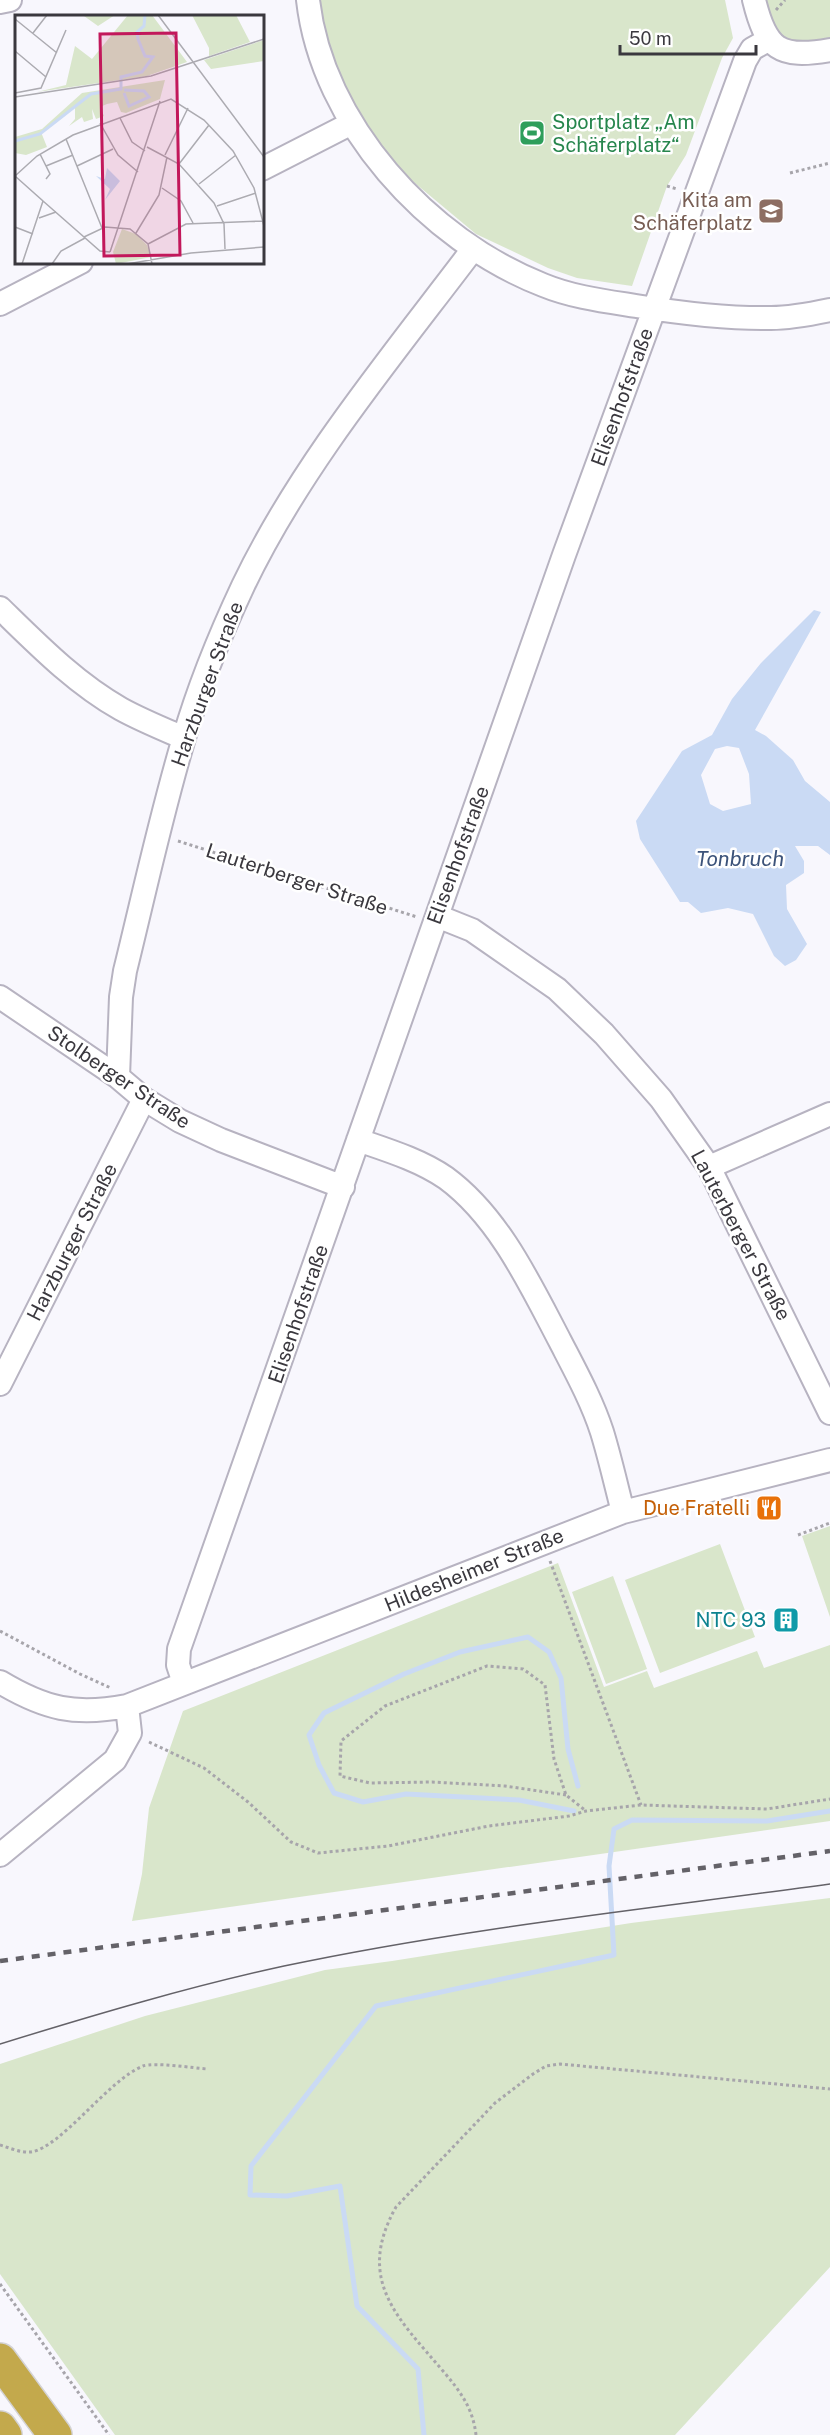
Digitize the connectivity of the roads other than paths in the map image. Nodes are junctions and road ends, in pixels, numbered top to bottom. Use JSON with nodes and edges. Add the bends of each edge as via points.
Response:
{"nodes":[{"id":1,"x":10,"y":0,"type":"edge"},
{"id":2,"x":308,"y":0,"type":"edge"},
{"id":3,"x":754,"y":0,"type":"edge"},
{"id":4,"x":0,"y":2,"type":"edge"},
{"id":5,"x":768,"y":40,"type":"junction"},
{"id":6,"x":830,"y":50,"type":"edge"},
{"id":7,"x":350,"y":124,"type":"junction"},
{"id":8,"x":264,"y":168,"type":"edge"},
{"id":9,"x":473,"y":249,"type":"junction"},
{"id":10,"x":77,"y":264,"type":"edge"},
{"id":11,"x":0,"y":304,"type":"edge"},
{"id":12,"x":653,"y":309,"type":"junction"},
{"id":13,"x":830,"y":310,"type":"edge"},
{"id":14,"x":0,"y":608,"type":"edge"},
{"id":15,"x":184,"y":738,"type":"junction"},
{"id":16,"x":436,"y":919,"type":"junction"},
{"id":17,"x":0,"y":997,"type":"edge"},
{"id":18,"x":118,"y":1077,"type":"junction"},
{"id":19,"x":144,"y":1099,"type":"junction"},
{"id":20,"x":830,"y":1114,"type":"edge"},
{"id":21,"x":358,"y":1140,"type":"junction"},
{"id":22,"x":709,"y":1167,"type":"junction"},
{"id":23,"x":343,"y":1186,"type":"junction"},
{"id":24,"x":0,"y":1384,"type":"edge"},
{"id":25,"x":830,"y":1413,"type":"edge"},
{"id":26,"x":830,"y":1460,"type":"edge"},
{"id":27,"x":623,"y":1512,"type":"junction"},
{"id":28,"x":0,"y":1682,"type":"edge"},
{"id":29,"x":184,"y":1683,"type":"junction"},
{"id":30,"x":127,"y":1706,"type":"junction"},
{"id":31,"x":0,"y":1855,"type":"edge"},
{"id":32,"x":0,"y":2360,"type":"edge"},
{"id":33,"x":0,"y":2428,"type":"edge"},
{"id":34,"x":5,"y":2435,"type":"edge"},
{"id":35,"x":55,"y":2435,"type":"edge"}],
"edges":[{"from":1,"to":4,"type":"street"},
{"from":2,"to":7,"type":"street","via":[[321,62]]},
{"from":3,"to":5,"type":"street"},
{"from":5,"to":6,"type":"street","via":[[791,53]]},
{"from":5,"to":12,"type":"street","name":"Elisenhofstraße","via":[[752,49],[746,61]]},
{"from":7,"to":8,"type":"street"},
{"from":7,"to":9,"type":"street","via":[[425,210]]},
{"from":9,"to":12,"type":"street","via":[[543,286]]},
{"from":9,"to":15,"type":"street","name":"Harzburger Straße","via":[[345,420],[276,526],[244,584]]},
{"from":10,"to":11,"type":"street"},
{"from":12,"to":13,"type":"street","via":[[774,318]]},
{"from":12,"to":16,"type":"street","name":"Elisenhofstraße"},
{"from":14,"to":15,"type":"street","via":[[80,681],[121,709]]},
{"from":15,"to":18,"type":"street","name":"Harzburger Straße","via":[[125,971]]},
{"from":16,"to":21,"type":"street","name":"Elisenhofstraße"},
{"from":16,"to":22,"type":"street","name":"Lauterberger Straße","via":[[472,930],[557,989],[639,1073]]},
{"from":17,"to":18,"type":"street","name":"Stolberger Straße"},
{"from":18,"to":19,"type":"street","name":"Stolberger Straße"},
{"from":19,"to":23,"type":"street","name":"Stolberger Straße","via":[[221,1140]]},
{"from":19,"to":24,"type":"street","name":"Harzburger Straße"},
{"from":20,"to":22,"type":"street"},
{"from":21,"to":23,"type":"street","name":"Elisenhofstraße"},
{"from":21,"to":27,"type":"street","via":[[445,1178],[482,1212],[506,1245],[560,1342],[602,1431]]},
{"from":22,"to":25,"type":"street","name":"Lauterberger Straße"},
{"from":23,"to":29,"type":"street","name":"Elisenhofstraße","via":[[179,1649],[178,1665]]},
{"from":26,"to":27,"type":"street","name":"Hildesheimer Straße"},
{"from":27,"to":29,"type":"street","name":"Hildesheimer Straße"},
{"from":28,"to":30,"type":"street","name":"Hildesheimer Straße","via":[[64,1709],[98,1712]]},
{"from":29,"to":30,"type":"street","name":"Hildesheimer Straße"},
{"from":30,"to":31,"type":"street","via":[[130,1733],[115,1760]]},
{"from":32,"to":35,"type":"highway"},
{"from":33,"to":34,"type":"highway"}]}
